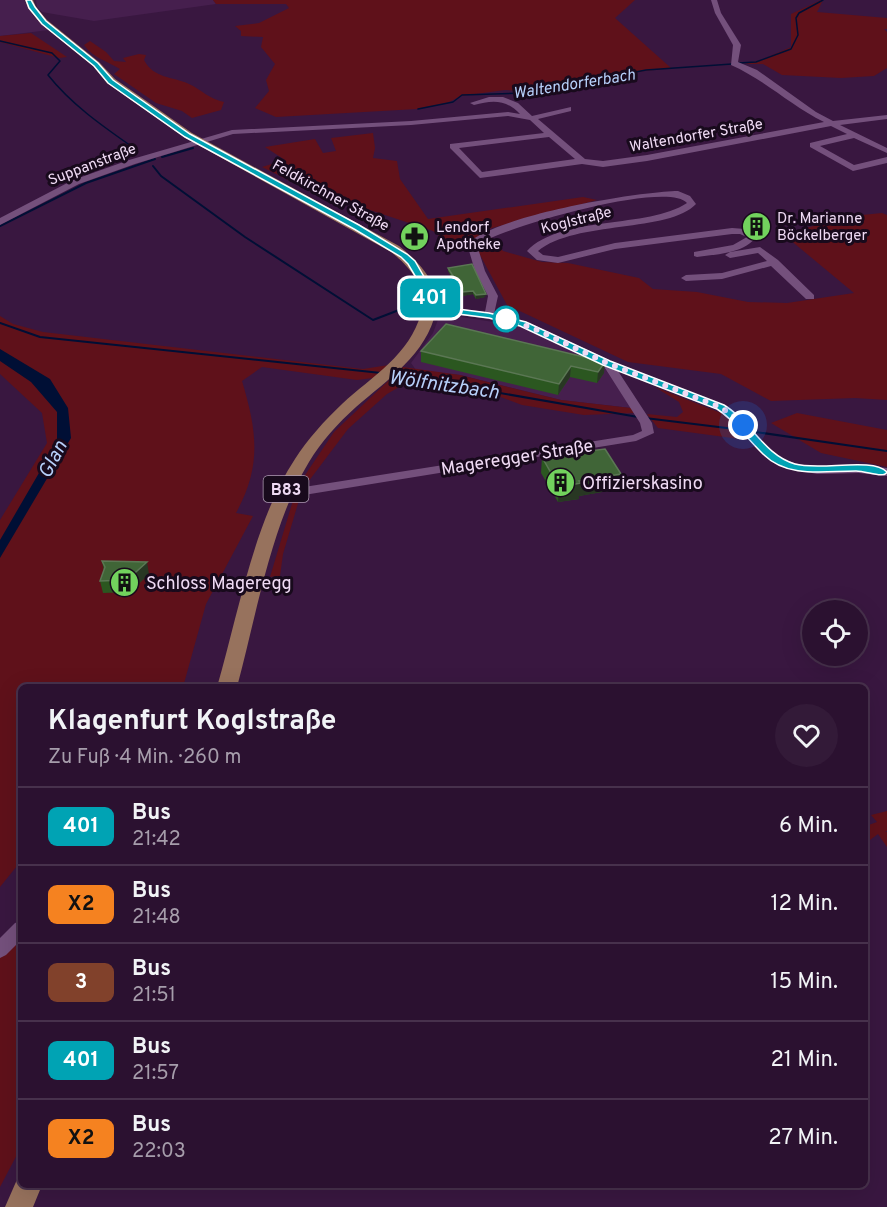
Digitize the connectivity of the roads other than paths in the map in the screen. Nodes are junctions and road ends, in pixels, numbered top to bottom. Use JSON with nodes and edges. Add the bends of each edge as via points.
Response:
{"nodes":[{"id":1,"x":29,"y":0,"type":"edge"},
{"id":2,"x":714,"y":0,"type":"edge"},
{"id":3,"x":474,"y":103,"type":"dead end"},
{"id":4,"x":568,"y":109,"type":"dead end"},
{"id":5,"x":529,"y":117,"type":"junction"},
{"id":6,"x":887,"y":117,"type":"edge"},
{"id":7,"x":833,"y":123,"type":"junction"},
{"id":8,"x":553,"y":134,"type":"junction"},
{"id":9,"x":855,"y":135,"type":"junction"},
{"id":10,"x":198,"y":141,"type":"junction"},
{"id":11,"x":887,"y":151,"type":"edge"},
{"id":12,"x":887,"y":160,"type":"edge"},
{"id":13,"x":582,"y":161,"type":"junction"},
{"id":14,"x":0,"y":222,"type":"edge"},
{"id":15,"x":775,"y":262,"type":"junction"},
{"id":16,"x":686,"y":278,"type":"dead end"},
{"id":17,"x":810,"y":297,"type":"dead end"},
{"id":18,"x":430,"y":308,"type":"junction"},
{"id":19,"x":489,"y":315,"type":"junction"},
{"id":20,"x":607,"y":363,"type":"junction"},
{"id":21,"x":887,"y":472,"type":"edge"},
{"id":22,"x":304,"y":491,"type":"dead end"},
{"id":23,"x":228,"y":684,"type":"edge"},
{"id":24,"x":18,"y":931,"type":"edge"},
{"id":25,"x":0,"y":950,"type":"edge"},
{"id":26,"x":28,"y":1188,"type":"edge"},
{"id":27,"x":19,"y":1207,"type":"edge"}],
"edges":[{"from":1,"to":10,"type":"main road","name":"Feldkirchner Straße","via":[[44,22],[111,81]]},
{"from":2,"to":7,"type":"street","via":[[738,45],[733,62]]},
{"from":3,"to":5,"type":"street","via":[[499,98],[510,101]]},
{"from":4,"to":5,"type":"street"},
{"from":5,"to":8,"type":"street"},
{"from":5,"to":10,"type":"street","via":[[500,114],[411,123],[232,132]]},
{"from":6,"to":7,"type":"street","name":"Waltendorfer Straße"},
{"from":7,"to":9,"type":"street"},
{"from":7,"to":13,"type":"street","name":"Waltendorfer Straße","via":[[647,158],[603,164]]},
{"from":8,"to":13,"type":"street"},
{"from":8,"to":13,"type":"street","name":"Waltendorfer Straße","via":[[453,146],[475,172],[484,175]]},
{"from":9,"to":11,"type":"street"},
{"from":9,"to":12,"type":"street","via":[[813,145],[853,168]]},
{"from":10,"to":14,"type":"street","name":"Suppanstraße","via":[[76,182]]},
{"from":10,"to":18,"type":"main road","name":"Feldkirchner Straße","via":[[395,249],[418,272],[427,289]]},
{"from":15,"to":16,"type":"street","via":[[722,276]]},
{"from":15,"to":17,"type":"street","name":"Koglstraße"},
{"from":15,"to":19,"type":"street","name":"Koglstraße","via":[[760,250],[695,256],[751,239],[742,231],[615,246],[558,260],[534,255],[535,247],[561,236],[666,215],[692,204],[684,196],[669,194],[587,206],[496,229],[476,239],[472,244],[474,255],[493,296]]},
{"from":18,"to":19,"type":"street"},
{"from":18,"to":23,"type":"main road","number":"B83","via":[[416,342],[325,431],[287,487],[270,529]]},
{"from":19,"to":20,"type":"street","via":[[535,329]]},
{"from":20,"to":21,"type":"street","via":[[720,407],[734,416],[776,460],[807,470],[859,468]]},
{"from":20,"to":22,"type":"street","name":"Mageregger Straße","via":[[643,418],[648,433]]},
{"from":24,"to":25,"type":"street"},
{"from":26,"to":27,"type":"main road"}]}
